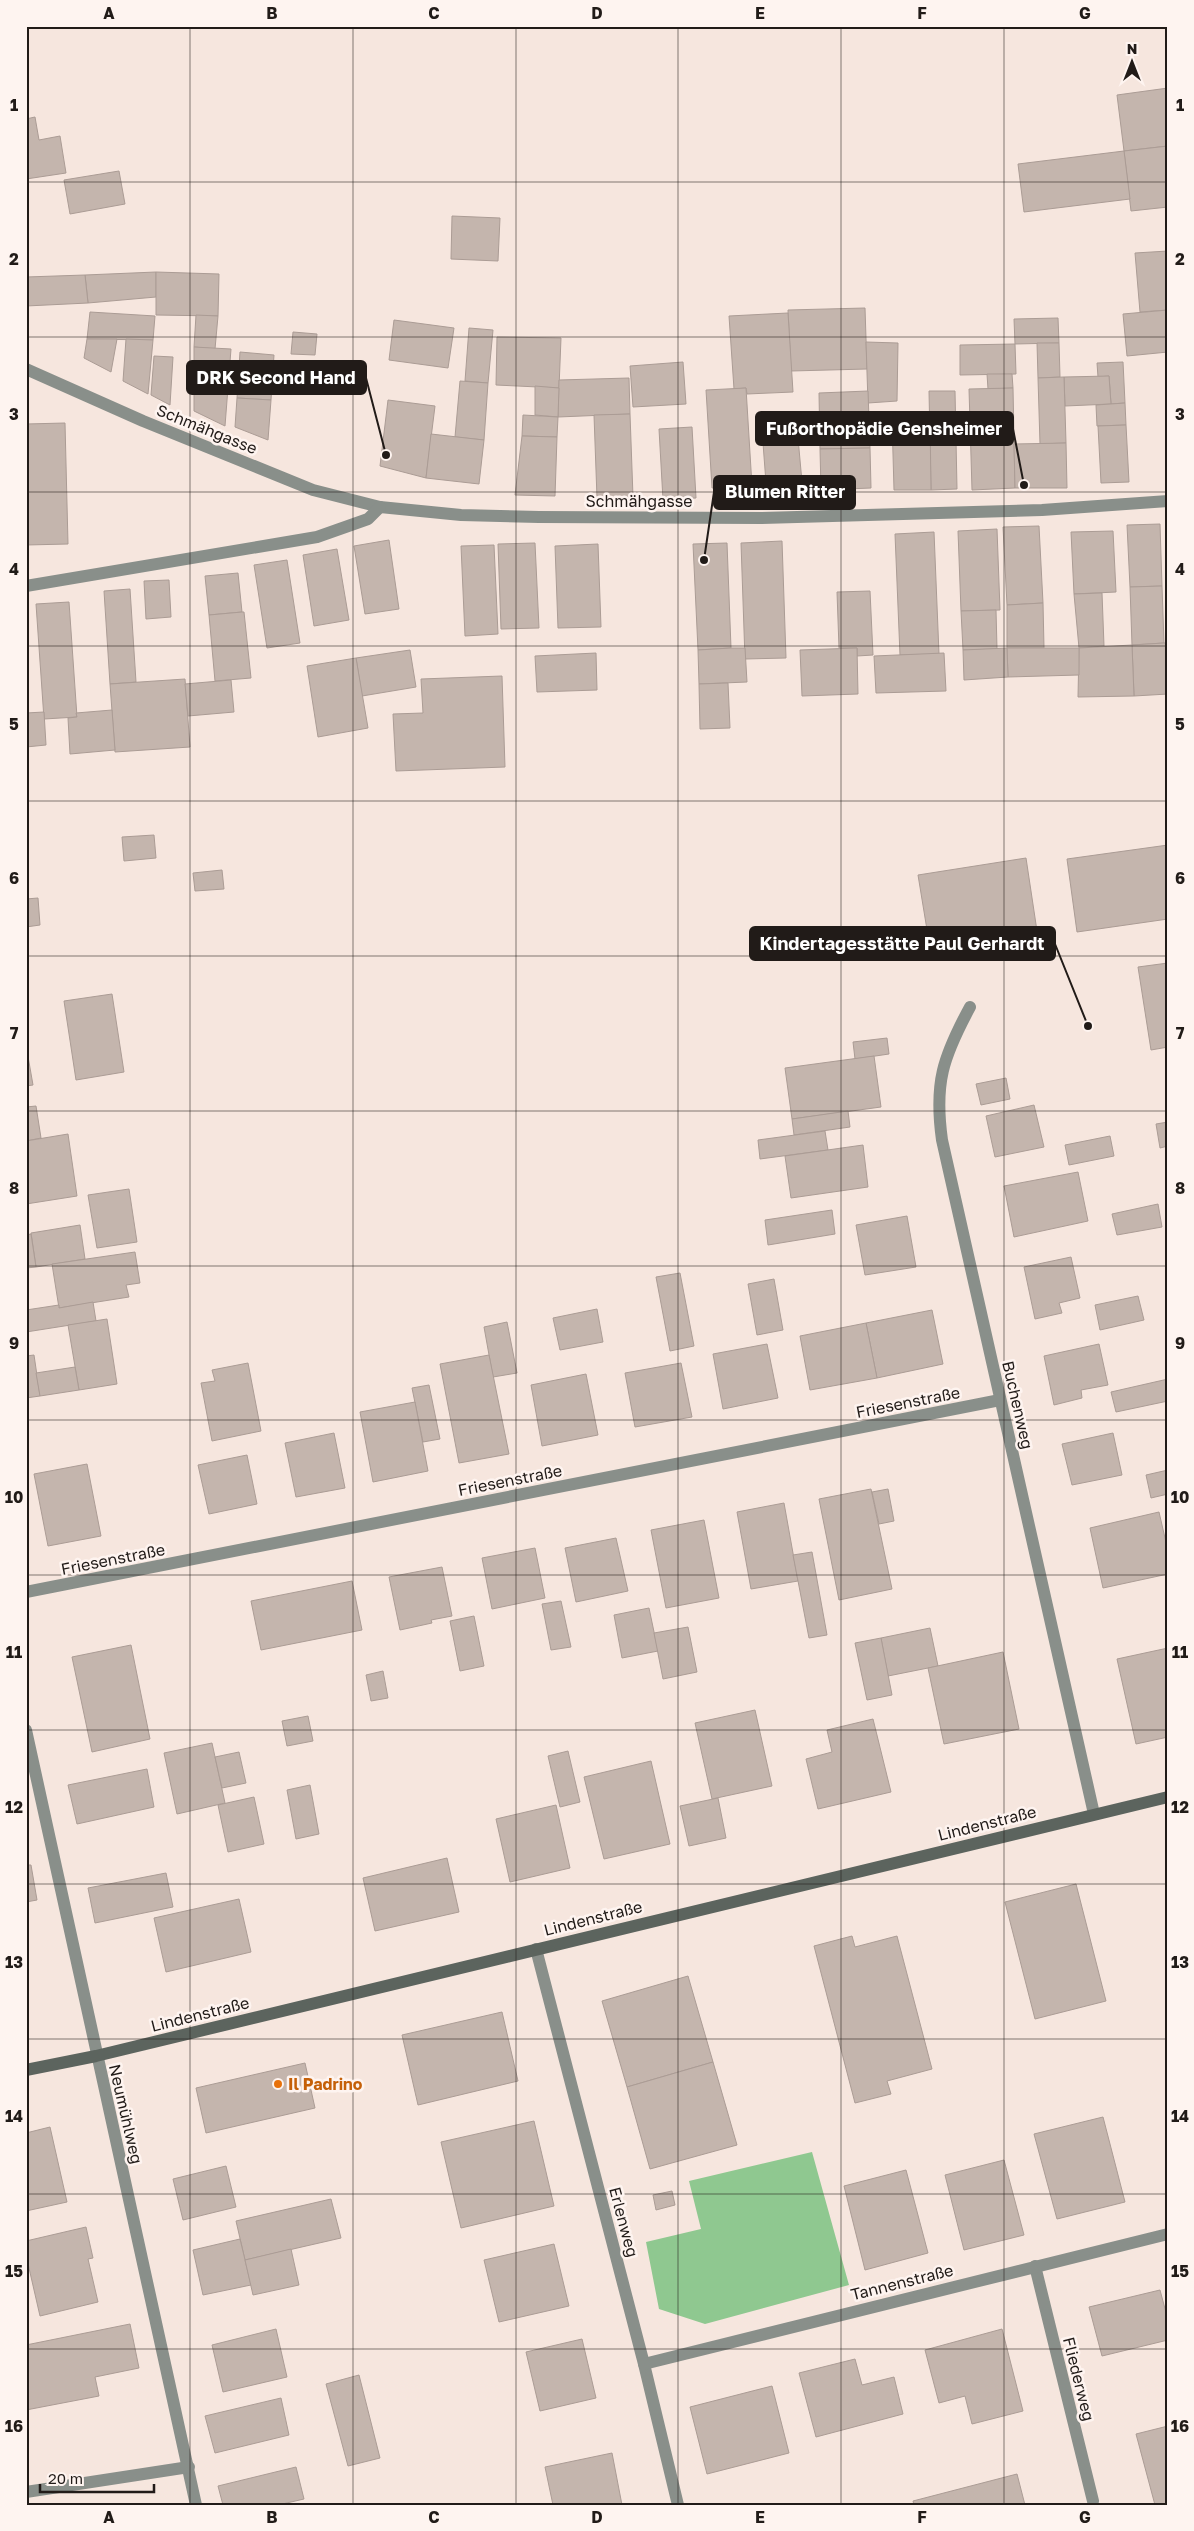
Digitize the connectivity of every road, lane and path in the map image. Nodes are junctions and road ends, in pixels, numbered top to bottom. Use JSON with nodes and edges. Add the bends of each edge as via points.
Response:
{"nodes":[{"id":1,"x":26,"y":370,"type":"edge"},
{"id":2,"x":1168,"y":501,"type":"edge"},
{"id":3,"x":380,"y":507,"type":"junction"},
{"id":4,"x":26,"y":586,"type":"edge"},
{"id":5,"x":970,"y":1007,"type":"dead end"},
{"id":6,"x":1000,"y":1400,"type":"junction"},
{"id":7,"x":26,"y":1592,"type":"edge"},
{"id":8,"x":26,"y":1730,"type":"edge"},
{"id":9,"x":1168,"y":1797,"type":"edge"},
{"id":10,"x":1094,"y":1814,"type":"junction"},
{"id":11,"x":536,"y":1949,"type":"junction"},
{"id":12,"x":96,"y":2056,"type":"junction"},
{"id":13,"x":26,"y":2070,"type":"edge"},
{"id":14,"x":1168,"y":2234,"type":"edge"},
{"id":15,"x":1035,"y":2266,"type":"junction"},
{"id":16,"x":644,"y":2364,"type":"junction"},
{"id":17,"x":189,"y":2467,"type":"junction"},
{"id":18,"x":26,"y":2492,"type":"edge"},
{"id":19,"x":1092,"y":2501,"type":"dead end"},
{"id":20,"x":196,"y":2505,"type":"edge"},
{"id":21,"x":678,"y":2505,"type":"edge"}],
"edges":[{"from":1,"to":3,"type":"street","name":"Schmähgasse","via":[[313,490]]},
{"from":2,"to":3,"type":"street","name":"Schmähgasse","via":[[1042,510],[760,518],[461,515]]},
{"from":3,"to":4,"type":"street","via":[[368,519],[317,537]]},
{"from":5,"to":6,"type":"street","name":"Buchenweg","via":[[950,1043],[942,1067],[938,1109],[942,1140]]},
{"from":6,"to":7,"type":"street","name":"Friesenstraße"},
{"from":6,"to":10,"type":"street","name":"Buchenweg"},
{"from":8,"to":12,"type":"street","name":"Neumühlweg"},
{"from":9,"to":10,"type":"main road","name":"Lindenstraße"},
{"from":10,"to":11,"type":"main road","name":"Lindenstraße"},
{"from":11,"to":12,"type":"main road","name":"Lindenstraße"},
{"from":11,"to":16,"type":"street","name":"Erlenweg"},
{"from":12,"to":13,"type":"main road","name":"Lindenstraße"},
{"from":12,"to":17,"type":"street","name":"Neumühlweg"},
{"from":14,"to":15,"type":"street","name":"Tannenstraße"},
{"from":15,"to":16,"type":"street","name":"Tannenstraße"},
{"from":15,"to":19,"type":"street","name":"Fliederweg"},
{"from":16,"to":21,"type":"street","name":"Erlenweg"},
{"from":17,"to":18,"type":"street"},
{"from":17,"to":20,"type":"street","name":"Neumühlweg"}]}
